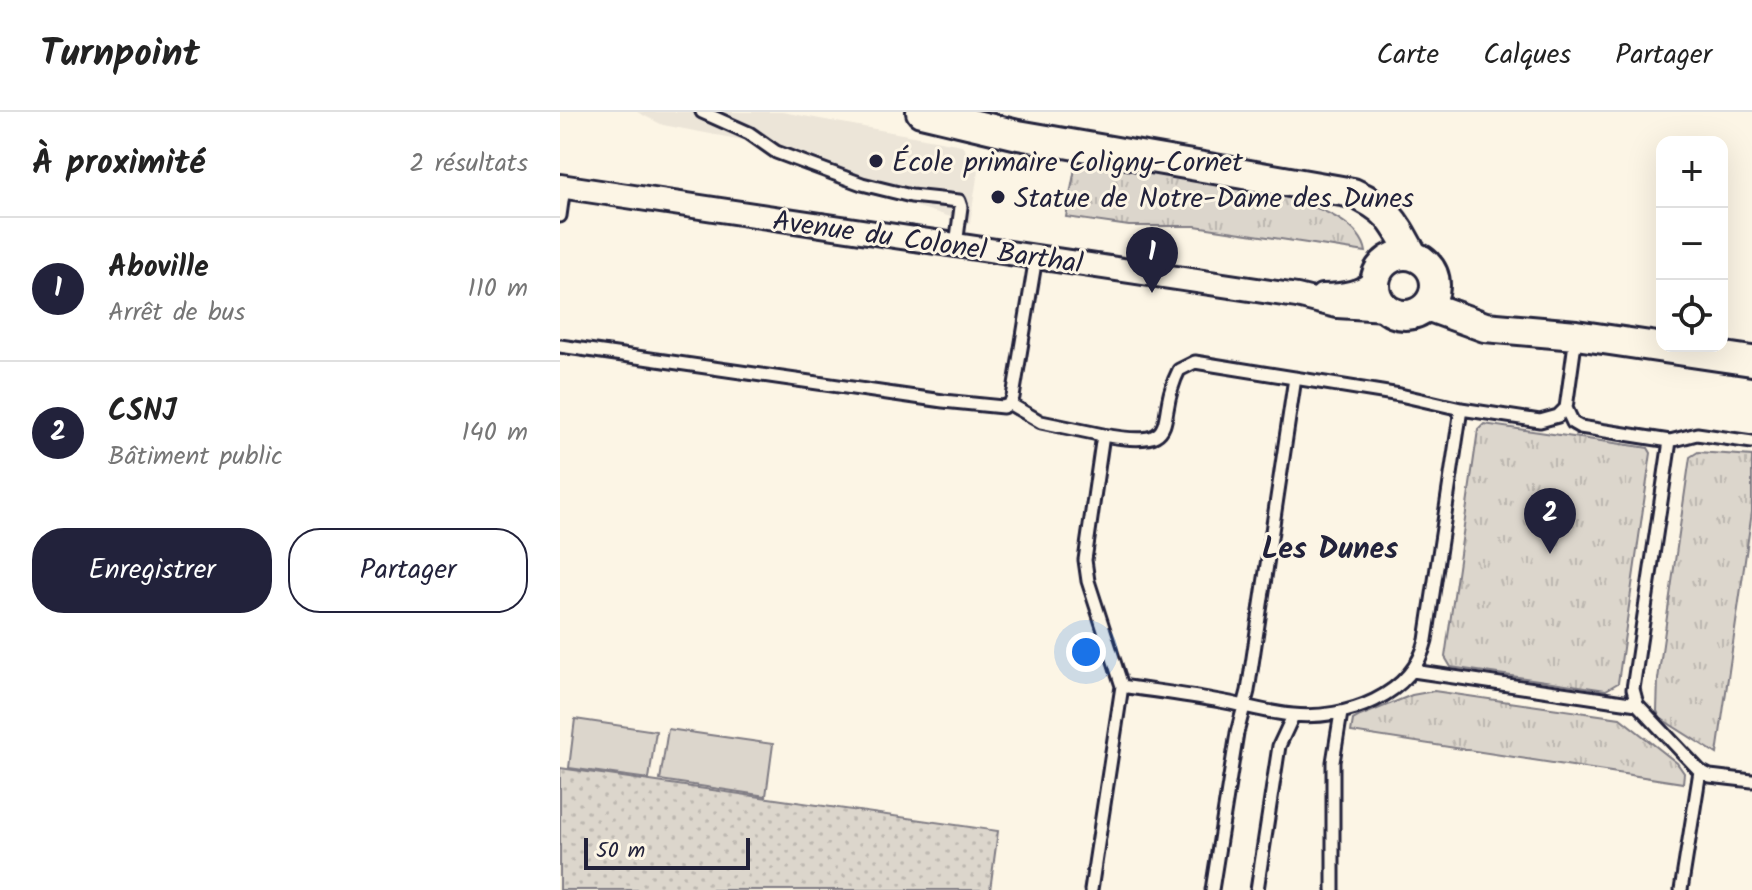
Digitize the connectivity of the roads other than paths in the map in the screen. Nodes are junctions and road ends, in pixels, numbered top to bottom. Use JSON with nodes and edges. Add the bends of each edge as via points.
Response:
{"nodes":[{"id":1,"x":702,"y":112,"type":"edge"},
{"id":2,"x":921,"y":112,"type":"edge"},
{"id":3,"x":562,"y":186,"type":"edge"},
{"id":4,"x":560,"y":216,"type":"edge"},
{"id":5,"x":956,"y":245,"type":"junction"},
{"id":6,"x":1036,"y":257,"type":"junction"},
{"id":7,"x":1392,"y":265,"type":"junction"},
{"id":8,"x":1297,"y":296,"type":"junction"},
{"id":9,"x":1431,"y":296,"type":"junction"},
{"id":10,"x":1386,"y":309,"type":"junction"},
{"id":11,"x":1576,"y":335,"type":"junction"},
{"id":12,"x":560,"y":346,"type":"edge"},
{"id":13,"x":1752,"y":361,"type":"edge"},
{"id":14,"x":1295,"y":378,"type":"junction"},
{"id":15,"x":1010,"y":404,"type":"junction"},
{"id":16,"x":1566,"y":408,"type":"junction"},
{"id":17,"x":1461,"y":409,"type":"junction"},
{"id":18,"x":1103,"y":435,"type":"junction"},
{"id":19,"x":1670,"y":441,"type":"junction"},
{"id":20,"x":1752,"y":442,"type":"edge"},
{"id":21,"x":1413,"y":671,"type":"junction"},
{"id":22,"x":1122,"y":686,"type":"junction"},
{"id":23,"x":1637,"y":704,"type":"junction"},
{"id":24,"x":1245,"y":706,"type":"junction"},
{"id":25,"x":1341,"y":713,"type":"junction"},
{"id":26,"x":1293,"y":716,"type":"junction"},
{"id":27,"x":1700,"y":771,"type":"junction"},
{"id":28,"x":1752,"y":781,"type":"edge"},
{"id":29,"x":1091,"y":890,"type":"edge"},
{"id":30,"x":1212,"y":890,"type":"edge"},
{"id":31,"x":1257,"y":890,"type":"edge"},
{"id":32,"x":1333,"y":890,"type":"edge"},
{"id":33,"x":1681,"y":890,"type":"edge"}],
"edges":[{"from":1,"to":5,"type":"lane","via":[[776,152],[862,184],[959,201]]},
{"from":2,"to":7,"type":"street","via":[[1018,135],[1353,193],[1377,204],[1395,222]]},
{"from":3,"to":4,"type":"lane"},
{"from":3,"to":5,"type":"street","name":"Avenue du Colonel Barthal"},
{"from":5,"to":6,"type":"street","name":"Avenue du Colonel Barthal"},
{"from":6,"to":8,"type":"street","name":"Avenue du Colonel Barthal"},
{"from":6,"to":15,"type":"lane"},
{"from":7,"to":8,"type":"street","name":"Avenue du Colonel Barthal","via":[[1367,288],[1340,296]]},
{"from":7,"to":9,"type":"street","via":[[1429,267]]},
{"from":7,"to":10,"type":"street","via":[[1379,301]]},
{"from":8,"to":10,"type":"street","name":"Avenue du Colonel Barthal","via":[[1337,306]]},
{"from":9,"to":10,"type":"street","via":[[1412,315]]},
{"from":9,"to":11,"type":"street"},
{"from":11,"to":13,"type":"street"},
{"from":11,"to":16,"type":"lane"},
{"from":12,"to":15,"type":"lane","via":[[943,401]]},
{"from":14,"to":17,"type":"lane"},
{"from":14,"to":18,"type":"lane","via":[[1189,363],[1176,376],[1168,417],[1158,433],[1137,441]]},
{"from":14,"to":24,"type":"lane"},
{"from":15,"to":18,"type":"lane","via":[[1041,422]]},
{"from":16,"to":17,"type":"lane","via":[[1540,421]]},
{"from":16,"to":19,"type":"lane","via":[[1580,427]]},
{"from":17,"to":21,"type":"lane","via":[[1426,640]]},
{"from":18,"to":22,"type":"lane","via":[[1085,560]]},
{"from":19,"to":20,"type":"lane","via":[[1697,434]]},
{"from":19,"to":23,"type":"lane","via":[[1634,675]]},
{"from":21,"to":23,"type":"lane"},
{"from":21,"to":25,"type":"lane","via":[[1392,690]]},
{"from":22,"to":24,"type":"lane"},
{"from":22,"to":29,"type":"lane"},
{"from":23,"to":27,"type":"lane"},
{"from":24,"to":26,"type":"lane"},
{"from":24,"to":30,"type":"lane"},
{"from":25,"to":26,"type":"lane"},
{"from":25,"to":32,"type":"lane","via":[[1333,762]]},
{"from":26,"to":31,"type":"lane","via":[[1279,746]]},
{"from":27,"to":28,"type":"lane"},
{"from":27,"to":33,"type":"lane"}]}
